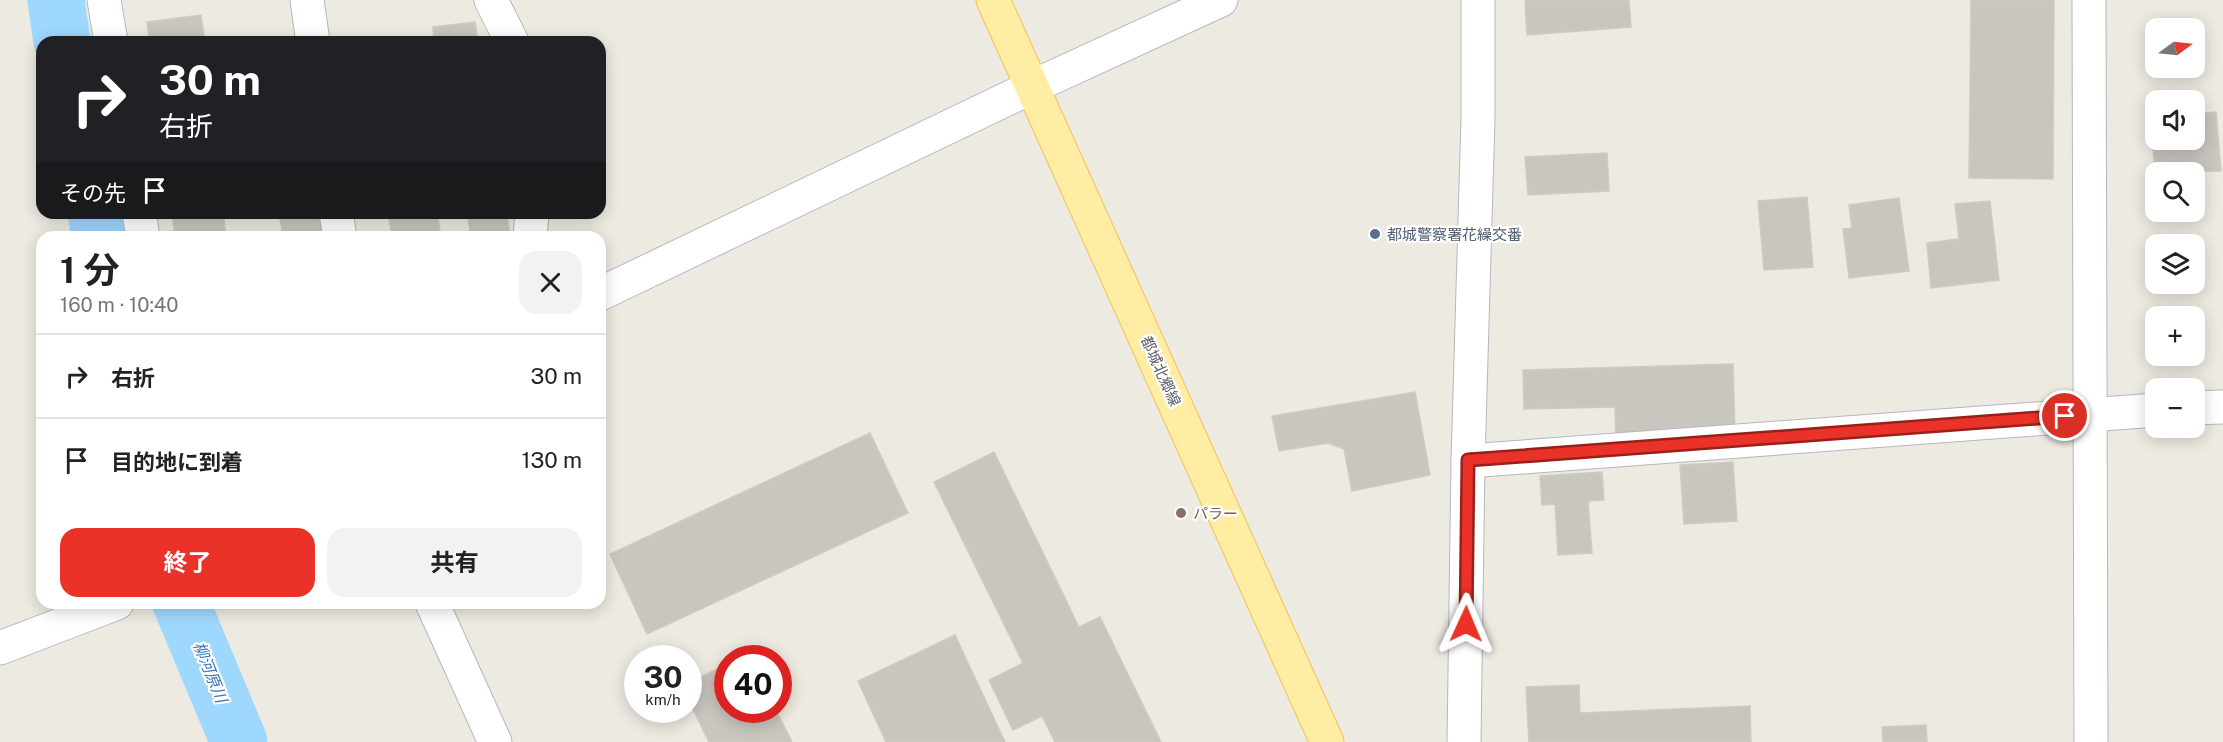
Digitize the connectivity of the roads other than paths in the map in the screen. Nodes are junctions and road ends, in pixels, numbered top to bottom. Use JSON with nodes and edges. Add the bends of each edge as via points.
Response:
{"nodes":[{"id":1,"x":104,"y":0,"type":"edge"},
{"id":2,"x":307,"y":0,"type":"edge"},
{"id":3,"x":491,"y":0,"type":"edge"},
{"id":4,"x":993,"y":0,"type":"edge"},
{"id":5,"x":1221,"y":0,"type":"edge"},
{"id":6,"x":1478,"y":0,"type":"edge"},
{"id":7,"x":2089,"y":0,"type":"edge"},
{"id":8,"x":110,"y":36,"type":"edge"},
{"id":9,"x":312,"y":36,"type":"edge"},
{"id":10,"x":509,"y":36,"type":"edge"},
{"id":11,"x":1034,"y":86,"type":"junction"},
{"id":12,"x":606,"y":291,"type":"edge"},
{"id":13,"x":2223,"y":407,"type":"edge"},
{"id":14,"x":2205,"y":408,"type":"edge"},
{"id":15,"x":2145,"y":411,"type":"edge"},
{"id":16,"x":2089,"y":414,"type":"junction"},
{"id":17,"x":1468,"y":460,"type":"junction"},
{"id":18,"x":101,"y":609,"type":"edge"},
{"id":19,"x":435,"y":609,"type":"edge"},
{"id":20,"x":0,"y":648,"type":"edge"},
{"id":21,"x":495,"y":742,"type":"edge"},
{"id":22,"x":1328,"y":742,"type":"edge"},
{"id":23,"x":1464,"y":742,"type":"edge"},
{"id":24,"x":2091,"y":742,"type":"edge"}],
"edges":[{"from":1,"to":8,"type":"street"},
{"from":2,"to":9,"type":"street"},
{"from":3,"to":10,"type":"street"},
{"from":4,"to":11,"type":"main road","name":"都城北郷線"},
{"from":5,"to":11,"type":"street"},
{"from":6,"to":17,"type":"street"},
{"from":7,"to":16,"type":"street"},
{"from":11,"to":12,"type":"street"},
{"from":11,"to":22,"type":"main road","name":"都城北郷線"},
{"from":13,"to":14,"type":"street"},
{"from":15,"to":16,"type":"street"},
{"from":16,"to":17,"type":"street"},
{"from":16,"to":24,"type":"street"},
{"from":17,"to":23,"type":"street"},
{"from":18,"to":20,"type":"street"},
{"from":19,"to":21,"type":"street"}]}
